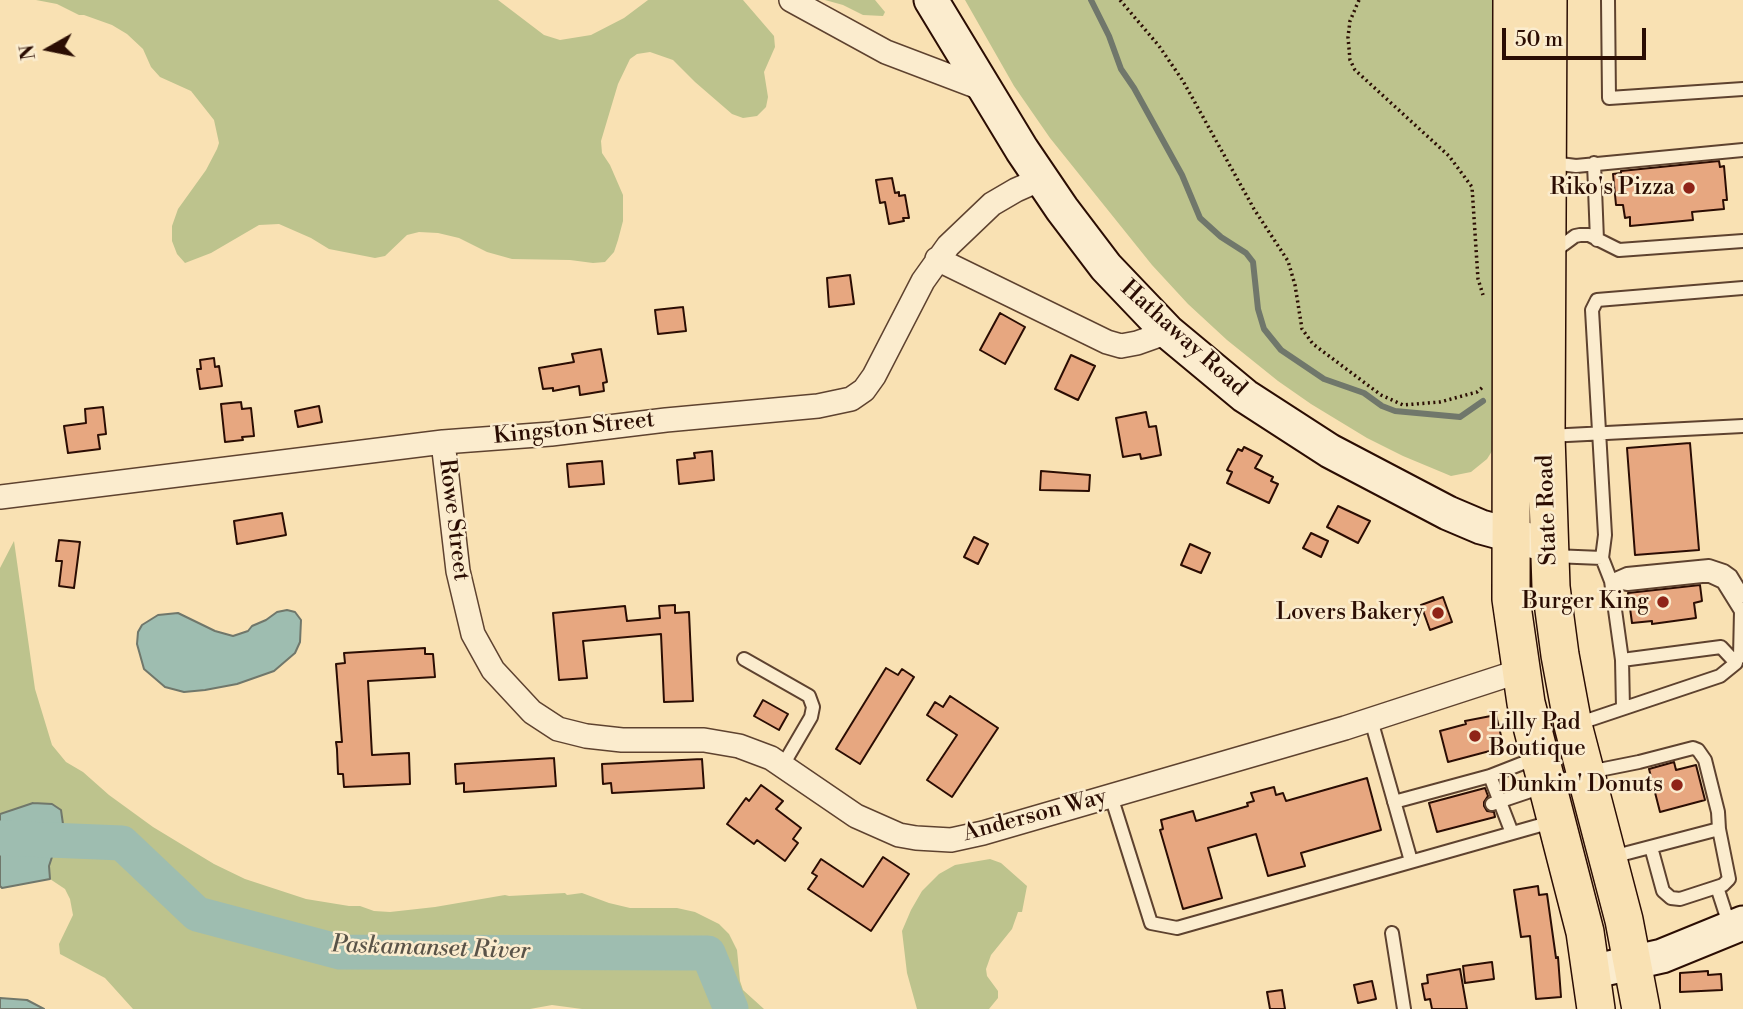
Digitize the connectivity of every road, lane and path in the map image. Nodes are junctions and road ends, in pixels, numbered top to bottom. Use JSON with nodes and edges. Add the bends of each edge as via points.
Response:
{"nodes":[{"id":1,"x":791,"y":0,"type":"edge"},
{"id":2,"x":931,"y":0,"type":"edge"},
{"id":3,"x":1120,"y":0,"type":"edge"},
{"id":4,"x":1359,"y":0,"type":"edge"},
{"id":5,"x":1512,"y":0,"type":"edge"},
{"id":6,"x":1548,"y":0,"type":"edge"},
{"id":7,"x":1608,"y":0,"type":"edge"},
{"id":8,"x":1743,"y":89,"type":"edge"},
{"id":9,"x":986,"y":90,"type":"junction"},
{"id":10,"x":1743,"y":150,"type":"edge"},
{"id":11,"x":1547,"y":162,"type":"junction"},
{"id":12,"x":1594,"y":163,"type":"junction"},
{"id":13,"x":1041,"y":179,"type":"junction"},
{"id":14,"x":1597,"y":240,"type":"junction"},
{"id":15,"x":1743,"y":241,"type":"edge"},
{"id":16,"x":1546,"y":257,"type":"junction"},
{"id":17,"x":937,"y":258,"type":"junction"},
{"id":18,"x":1743,"y":288,"type":"edge"},
{"id":19,"x":1485,"y":306,"type":"dead end"},
{"id":20,"x":1168,"y":332,"type":"junction"},
{"id":21,"x":1487,"y":376,"type":"dead end"},
{"id":22,"x":1743,"y":426,"type":"edge"},
{"id":23,"x":1598,"y":434,"type":"junction"},
{"id":24,"x":1546,"y":436,"type":"junction"},
{"id":25,"x":443,"y":442,"type":"junction"},
{"id":26,"x":0,"y":497,"type":"edge"},
{"id":27,"x":1511,"y":536,"type":"junction"},
{"id":28,"x":1549,"y":551,"type":"junction"},
{"id":29,"x":1602,"y":558,"type":"junction"},
{"id":30,"x":1611,"y":581,"type":"junction"},
{"id":31,"x":1743,"y":596,"type":"edge"},
{"id":32,"x":463,"y":598,"type":"joint"},
{"id":33,"x":1740,"y":657,"type":"edge"},
{"id":34,"x":744,"y":659,"type":"dead end"},
{"id":35,"x":1622,"y":660,"type":"junction"},
{"id":36,"x":1520,"y":671,"type":"junction"},
{"id":37,"x":1623,"y":708,"type":"junction"},
{"id":38,"x":1371,"y":720,"type":"junction"},
{"id":39,"x":1573,"y":725,"type":"junction"},
{"id":40,"x":783,"y":765,"type":"junction"},
{"id":41,"x":1584,"y":773,"type":"junction"},
{"id":42,"x":1490,"y":776,"type":"junction"},
{"id":43,"x":1547,"y":788,"type":"junction"},
{"id":44,"x":1111,"y":796,"type":"junction"},
{"id":45,"x":1394,"y":802,"type":"junction"},
{"id":46,"x":1496,"y":802,"type":"junction"},
{"id":47,"x":1718,"y":830,"type":"junction"},
{"id":48,"x":1512,"y":833,"type":"junction"},
{"id":49,"x":1651,"y":848,"type":"junction"},
{"id":50,"x":1608,"y":859,"type":"junction"},
{"id":51,"x":1411,"y":861,"type":"junction"},
{"id":52,"x":1717,"y":887,"type":"junction"},
{"id":53,"x":1737,"y":925,"type":"edge"},
{"id":54,"x":1392,"y":933,"type":"dead end"},
{"id":55,"x":1634,"y":964,"type":"junction"},
{"id":56,"x":1591,"y":972,"type":"junction"},
{"id":57,"x":1404,"y":1009,"type":"edge"},
{"id":58,"x":1596,"y":1009,"type":"edge"},
{"id":59,"x":1641,"y":1009,"type":"edge"}],
"edges":[{"from":1,"to":9,"type":"street","via":[[886,52]]},
{"from":2,"to":9,"type":"main road","name":"Hathaway Road"},
{"from":3,"to":21,"type":"path","via":[[1183,81],[1250,202],[1289,261],[1302,329],[1312,344],[1381,395],[1403,405],[1440,402],[1477,391]]},
{"from":4,"to":19,"type":"path","via":[[1348,37],[1355,70],[1449,156],[1472,187],[1478,279]]},
{"from":5,"to":27,"type":"main road","name":"State Road"},
{"from":6,"to":11,"type":"main road","name":"State Road"},
{"from":7,"to":8,"type":"lane","via":[[1609,98]]},
{"from":9,"to":13,"type":"main road","name":"Hathaway Road"},
{"from":10,"to":12,"type":"lane"},
{"from":11,"to":12,"type":"lane"},
{"from":11,"to":16,"type":"main road","name":"State Road"},
{"from":12,"to":14,"type":"lane"},
{"from":13,"to":17,"type":"street","name":"Kingston Street","via":[[992,204]]},
{"from":13,"to":20,"type":"main road","name":"Hathaway Road","via":[[1106,267]]},
{"from":14,"to":15,"type":"lane","via":[[1619,250]]},
{"from":14,"to":16,"type":"lane","via":[[1575,236]]},
{"from":16,"to":24,"type":"main road","name":"State Road"},
{"from":17,"to":20,"type":"street","via":[[1107,342],[1121,346]]},
{"from":17,"to":25,"type":"street","name":"Kingston Street","via":[[883,360],[864,390],[850,399],[818,406]]},
{"from":18,"to":23,"type":"lane","via":[[1597,300],[1592,310]]},
{"from":20,"to":27,"type":"main road","name":"Hathaway Road","via":[[1245,396],[1329,451],[1448,513]]},
{"from":22,"to":23,"type":"lane"},
{"from":23,"to":24,"type":"lane"},
{"from":23,"to":29,"type":"lane","via":[[1605,535]]},
{"from":24,"to":28,"type":"main road","name":"State Road"},
{"from":25,"to":26,"type":"street","name":"Kingston Street"},
{"from":25,"to":32,"type":"street","name":"Rowe Street"},
{"from":27,"to":28,"type":"main road","name":"Hathaway Road"},
{"from":27,"to":36,"type":"main road","name":"State Road","via":[[1511,600]]},
{"from":28,"to":29,"type":"lane"},
{"from":28,"to":39,"type":"main road","name":"State Road","via":[[1555,624]]},
{"from":29,"to":30,"type":"lane"},
{"from":30,"to":31,"type":"lane","via":[[1627,574],[1709,566],[1731,576]]},
{"from":30,"to":33,"type":"lane","via":[[1628,584],[1710,576],[1723,582],[1741,611]]},
{"from":30,"to":35,"type":"lane"},
{"from":32,"to":40,"type":"street","name":"Anderson Way","via":[[474,634],[493,670],[532,712],[558,729],[622,740],[722,742]]},
{"from":33,"to":35,"type":"lane","via":[[1721,647]]},
{"from":33,"to":37,"type":"lane","via":[[1720,676]]},
{"from":34,"to":40,"type":"lane","via":[[810,696],[811,717]]},
{"from":35,"to":37,"type":"lane"},
{"from":36,"to":38,"type":"street","name":"Anderson Way"},
{"from":36,"to":43,"type":"main road","name":"State Road"},
{"from":37,"to":39,"type":"lane"},
{"from":38,"to":44,"type":"street","name":"Anderson Way"},
{"from":38,"to":45,"type":"lane"},
{"from":39,"to":41,"type":"main road","name":"State Road"},
{"from":40,"to":44,"type":"street","name":"Anderson Way","via":[[856,816],[884,830],[916,838],[967,837]]},
{"from":41,"to":43,"type":"lane"},
{"from":41,"to":47,"type":"lane","via":[[1699,750],[1718,812]]},
{"from":41,"to":50,"type":"main road","name":"State Road"},
{"from":42,"to":43,"type":"lane"},
{"from":42,"to":45,"type":"lane"},
{"from":42,"to":46,"type":"lane"},
{"from":43,"to":46,"type":"lane"},
{"from":43,"to":48,"type":"lane"},
{"from":43,"to":56,"type":"main road","name":"State Road"},
{"from":44,"to":51,"type":"lane","via":[[1151,923],[1177,928]]},
{"from":45,"to":51,"type":"lane"},
{"from":46,"to":48,"type":"lane"},
{"from":47,"to":49,"type":"lane"},
{"from":47,"to":52,"type":"lane","via":[[1729,873],[1727,883]]},
{"from":48,"to":51,"type":"lane"},
{"from":49,"to":50,"type":"lane"},
{"from":49,"to":52,"type":"lane","via":[[1666,895],[1680,899]]},
{"from":50,"to":55,"type":"main road","name":"State Road"},
{"from":52,"to":53,"type":"lane"},
{"from":53,"to":55,"type":"main road"},
{"from":54,"to":57,"type":"lane"},
{"from":55,"to":56,"type":"main road"},
{"from":55,"to":59,"type":"main road","name":"State Road"},
{"from":56,"to":58,"type":"main road","name":"State Road"}]}
